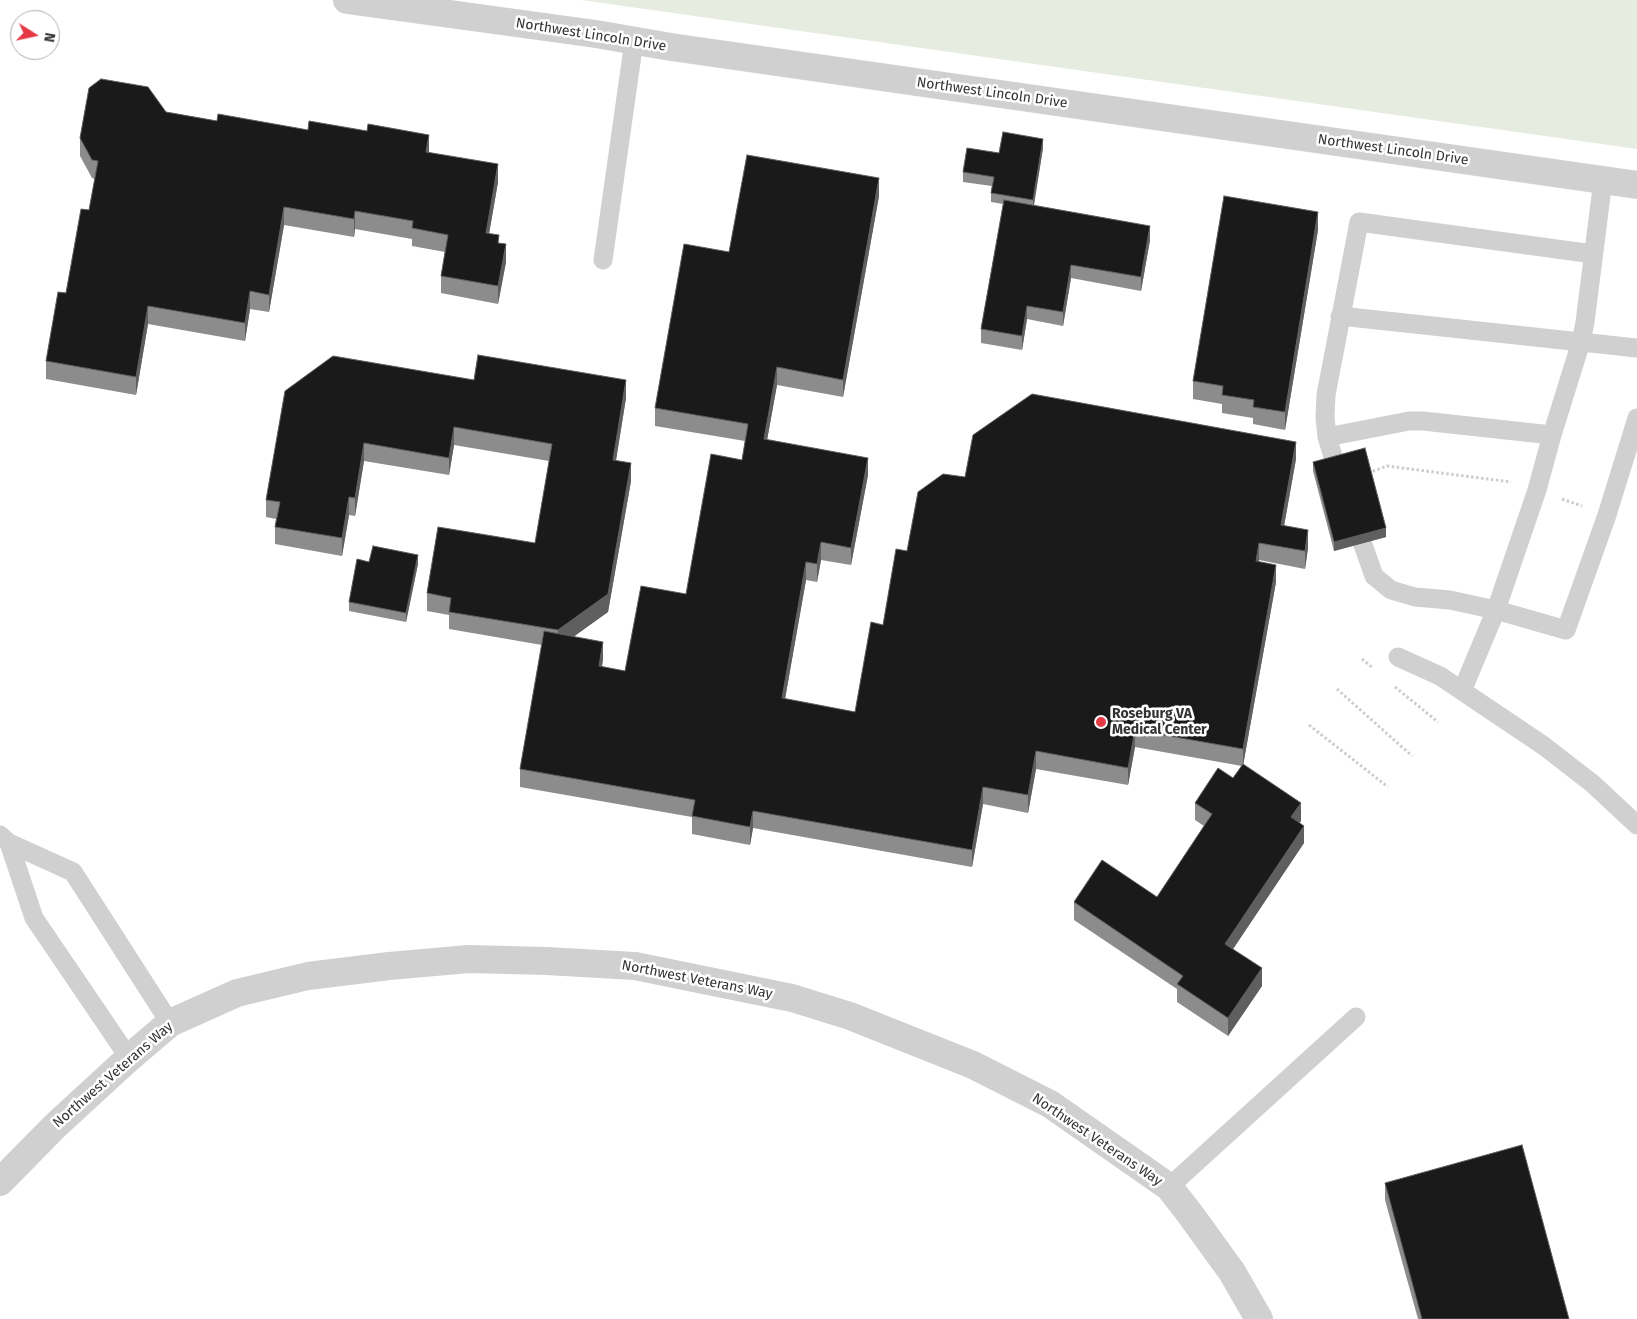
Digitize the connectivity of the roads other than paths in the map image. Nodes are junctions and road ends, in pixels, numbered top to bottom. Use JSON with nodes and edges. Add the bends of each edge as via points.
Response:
{"nodes":[{"id":1,"x":347,"y":0,"type":"edge"},
{"id":2,"x":634,"y":41,"type":"junction"},
{"id":3,"x":1603,"y":180,"type":"junction"},
{"id":4,"x":1637,"y":185,"type":"edge"},
{"id":5,"x":1593,"y":254,"type":"junction"},
{"id":6,"x":603,"y":260,"type":"dead end"},
{"id":7,"x":1340,"y":316,"type":"junction"},
{"id":8,"x":1580,"y":342,"type":"junction"},
{"id":9,"x":1637,"y":348,"type":"edge"},
{"id":10,"x":1637,"y":418,"type":"edge"},
{"id":11,"x":1552,"y":435,"type":"junction"},
{"id":12,"x":1327,"y":437,"type":"junction"},
{"id":13,"x":1496,"y":610,"type":"junction"},
{"id":14,"x":1398,"y":657,"type":"dead end"},
{"id":15,"x":1462,"y":691,"type":"junction"},
{"id":16,"x":1637,"y":826,"type":"edge"},
{"id":17,"x":4,"y":839,"type":"edge"},
{"id":18,"x":1356,"y":1017,"type":"dead end"},
{"id":19,"x":170,"y":1023,"type":"junction"},
{"id":20,"x":129,"y":1058,"type":"junction"},
{"id":21,"x":0,"y":1182,"type":"edge"},
{"id":22,"x":1169,"y":1188,"type":"junction"},
{"id":23,"x":1259,"y":1319,"type":"edge"}],
"edges":[{"from":1,"to":2,"type":"street","name":"Northwest Lincoln Drive"},
{"from":2,"to":3,"type":"street","name":"Northwest Lincoln Drive"},
{"from":2,"to":6,"type":"lane"},
{"from":3,"to":4,"type":"street","name":"Northwest Lincoln Drive"},
{"from":3,"to":5,"type":"lane"},
{"from":5,"to":7,"type":"lane","via":[[1359,222]]},
{"from":5,"to":8,"type":"lane"},
{"from":7,"to":8,"type":"lane"},
{"from":7,"to":12,"type":"lane","via":[[1326,395]]},
{"from":8,"to":9,"type":"lane"},
{"from":8,"to":11,"type":"lane"},
{"from":10,"to":13,"type":"lane","via":[[1566,630]]},
{"from":11,"to":12,"type":"lane","via":[[1423,420]]},
{"from":11,"to":13,"type":"lane"},
{"from":12,"to":13,"type":"lane","via":[[1374,576],[1390,590],[1415,597],[1450,600]]},
{"from":13,"to":15,"type":"lane"},
{"from":14,"to":15,"type":"lane","via":[[1440,676]]},
{"from":15,"to":16,"type":"lane","via":[[1544,746],[1593,784]]},
{"from":17,"to":19,"type":"lane","via":[[73,872]]},
{"from":17,"to":20,"type":"lane","via":[[34,918]]},
{"from":18,"to":22,"type":"lane"},
{"from":19,"to":20,"type":"street","name":"Northwest Veterans Way"},
{"from":19,"to":22,"type":"street","name":"Northwest Veterans Way","via":[[237,993],[308,976],[389,966],[469,960],[635,966],[792,998],[850,1016],[973,1065],[1050,1104]]},
{"from":20,"to":21,"type":"street","name":"Northwest Veterans Way"},
{"from":22,"to":23,"type":"street","name":"Northwest Veterans Way","via":[[1232,1272]]}]}
